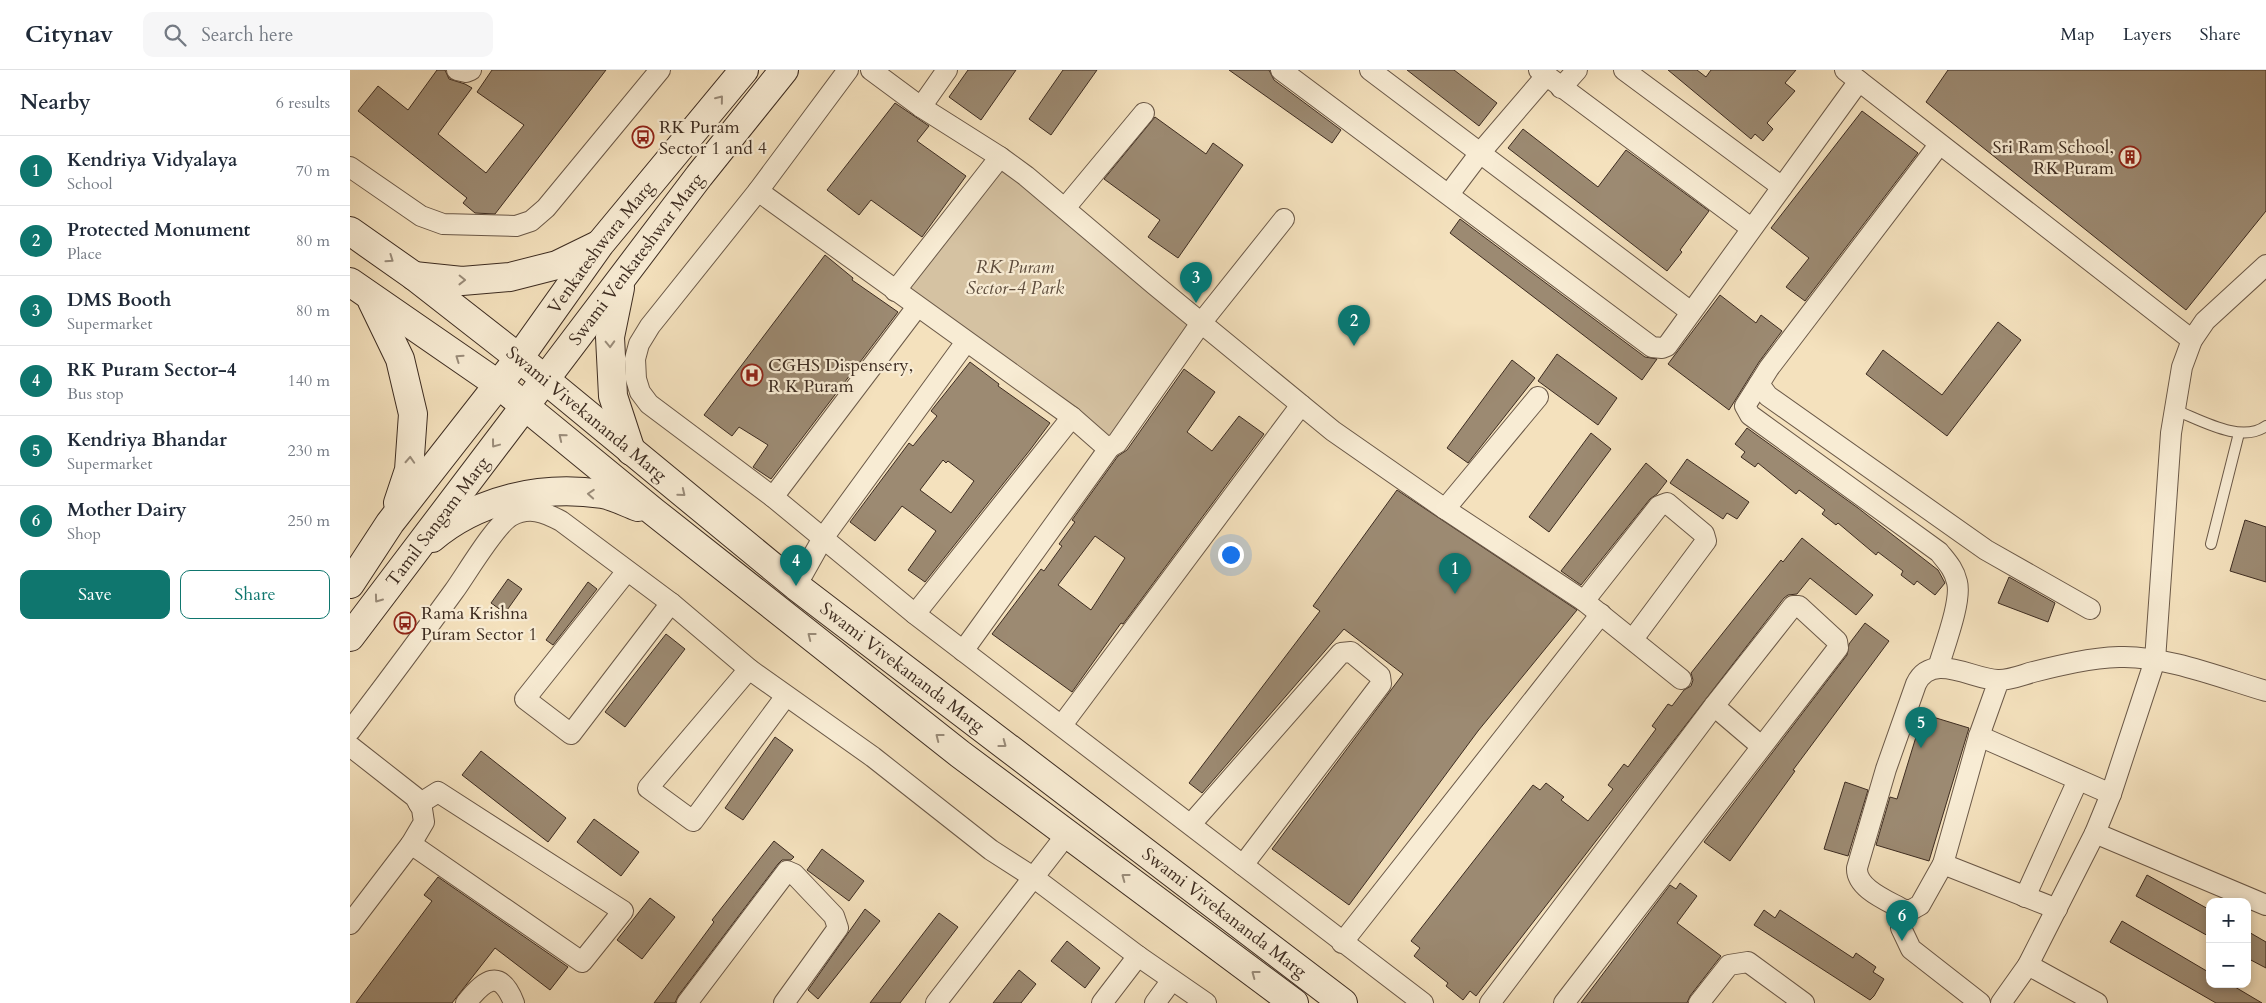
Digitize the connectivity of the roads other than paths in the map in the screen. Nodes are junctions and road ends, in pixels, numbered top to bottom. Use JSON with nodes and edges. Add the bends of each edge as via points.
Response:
{"nodes":[{"id":1,"x":457,"y":70,"type":"edge"},
{"id":2,"x":471,"y":70,"type":"edge"},
{"id":3,"x":660,"y":70,"type":"edge"},
{"id":4,"x":744,"y":70,"type":"edge"},
{"id":5,"x":784,"y":70,"type":"edge"},
{"id":6,"x":848,"y":70,"type":"edge"},
{"id":7,"x":871,"y":70,"type":"edge"},
{"id":8,"x":947,"y":70,"type":"edge"},
{"id":9,"x":1281,"y":70,"type":"edge"},
{"id":10,"x":1370,"y":70,"type":"edge"},
{"id":11,"x":1577,"y":70,"type":"edge"},
{"id":12,"x":1624,"y":70,"type":"edge"},
{"id":13,"x":1852,"y":75,"type":"edge"},
{"id":14,"x":1548,"y":78,"type":"edge"},
{"id":15,"x":921,"y":107,"type":"junction"},
{"id":16,"x":1144,"y":113,"type":"dead end"},
{"id":17,"x":1939,"y":145,"type":"junction"},
{"id":18,"x":1480,"y":153,"type":"junction"},
{"id":19,"x":1000,"y":156,"type":"junction"},
{"id":20,"x":350,"y":167,"type":"edge"},
{"id":21,"x":1782,"y":187,"type":"junction"},
{"id":22,"x":758,"y":191,"type":"junction"},
{"id":23,"x":1449,"y":194,"type":"junction"},
{"id":24,"x":1065,"y":208,"type":"junction"},
{"id":25,"x":1284,"y":219,"type":"dead end"},
{"id":26,"x":1751,"y":228,"type":"junction"},
{"id":27,"x":350,"y":231,"type":"edge"},
{"id":28,"x":600,"y":244,"type":"junction"},
{"id":29,"x":2265,"y":268,"type":"edge"},
{"id":30,"x":414,"y":276,"type":"junction"},
{"id":31,"x":622,"y":280,"type":"junction"},
{"id":32,"x":360,"y":289,"type":"edge"},
{"id":33,"x":895,"y":291,"type":"junction"},
{"id":34,"x":918,"y":306,"type":"junction"},
{"id":35,"x":1691,"y":312,"type":"junction"},
{"id":36,"x":1201,"y":323,"type":"junction"},
{"id":37,"x":2192,"y":340,"type":"junction"},
{"id":38,"x":966,"y":342,"type":"junction"},
{"id":39,"x":519,"y":358,"type":"junction"},
{"id":40,"x":546,"y":380,"type":"junction"},
{"id":41,"x":1759,"y":384,"type":"junction"},
{"id":42,"x":499,"y":386,"type":"junction"},
{"id":43,"x":1538,"y":397,"type":"dead end"},
{"id":44,"x":524,"y":405,"type":"junction"},
{"id":45,"x":1301,"y":405,"type":"junction"},
{"id":46,"x":2174,"y":410,"type":"junction"},
{"id":47,"x":1072,"y":417,"type":"junction"},
{"id":48,"x":2266,"y":426,"type":"edge"},
{"id":49,"x":2239,"y":433,"type":"junction"},
{"id":50,"x":1110,"y":447,"type":"junction"},
{"id":51,"x":631,"y":452,"type":"junction"},
{"id":52,"x":773,"y":497,"type":"junction"},
{"id":53,"x":1445,"y":509,"type":"junction"},
{"id":54,"x":654,"y":512,"type":"junction"},
{"id":55,"x":390,"y":523,"type":"junction"},
{"id":56,"x":823,"y":538,"type":"junction"},
{"id":57,"x":2212,"y":544,"type":"dead end"},
{"id":58,"x":407,"y":560,"type":"junction"},
{"id":59,"x":627,"y":571,"type":"junction"},
{"id":60,"x":350,"y":584,"type":"edge"},
{"id":61,"x":796,"y":586,"type":"junction"},
{"id":62,"x":1584,"y":601,"type":"junction"},
{"id":63,"x":670,"y":603,"type":"junction"},
{"id":64,"x":2090,"y":609,"type":"dead end"},
{"id":65,"x":915,"y":614,"type":"junction"},
{"id":66,"x":1601,"y":614,"type":"junction"},
{"id":67,"x":350,"y":637,"type":"edge"},
{"id":68,"x":1633,"y":639,"type":"junction"},
{"id":69,"x":963,"y":650,"type":"junction"},
{"id":70,"x":2156,"y":660,"type":"junction"},
{"id":71,"x":1938,"y":668,"type":"junction"},
{"id":72,"x":748,"y":669,"type":"junction"},
{"id":73,"x":1681,"y":679,"type":"dead end"},
{"id":74,"x":1999,"y":680,"type":"junction"},
{"id":75,"x":2266,"y":691,"type":"edge"},
{"id":76,"x":786,"y":696,"type":"junction"},
{"id":77,"x":1714,"y":706,"type":"junction"},
{"id":78,"x":1062,"y":725,"type":"junction"},
{"id":79,"x":350,"y":731,"type":"edge"},
{"id":80,"x":1979,"y":736,"type":"junction"},
{"id":81,"x":350,"y":746,"type":"edge"},
{"id":82,"x":1761,"y":746,"type":"junction"},
{"id":83,"x":2078,"y":780,"type":"junction"},
{"id":84,"x":2111,"y":794,"type":"junction"},
{"id":85,"x":419,"y":804,"type":"junction"},
{"id":86,"x":1191,"y":824,"type":"junction"},
{"id":87,"x":2095,"y":833,"type":"junction"},
{"id":88,"x":1067,"y":834,"type":"junction"},
{"id":89,"x":411,"y":844,"type":"junction"},
{"id":90,"x":1943,"y":864,"type":"junction"},
{"id":91,"x":1243,"y":865,"type":"junction"},
{"id":92,"x":1033,"y":877,"type":"junction"},
{"id":93,"x":2025,"y":897,"type":"junction"},
{"id":94,"x":2266,"y":906,"type":"edge"},
{"id":95,"x":2057,"y":909,"type":"junction"},
{"id":96,"x":1904,"y":910,"type":"junction"},
{"id":97,"x":350,"y":924,"type":"edge"},
{"id":98,"x":1342,"y":943,"type":"junction"},
{"id":99,"x":1138,"y":956,"type":"junction"},
{"id":100,"x":2028,"y":965,"type":"junction"},
{"id":101,"x":1172,"y":980,"type":"junction"},
{"id":102,"x":1778,"y":996,"type":"edge"},
{"id":103,"x":466,"y":1003,"type":"edge"},
{"id":104,"x":514,"y":1003,"type":"edge"},
{"id":105,"x":687,"y":1003,"type":"edge"},
{"id":106,"x":784,"y":1003,"type":"edge"},
{"id":107,"x":936,"y":1003,"type":"edge"},
{"id":108,"x":1102,"y":1003,"type":"edge"},
{"id":109,"x":1155,"y":1003,"type":"edge"},
{"id":110,"x":1206,"y":1003,"type":"edge"},
{"id":111,"x":1294,"y":1003,"type":"edge"},
{"id":112,"x":1342,"y":1003,"type":"edge"},
{"id":113,"x":1423,"y":1003,"type":"edge"},
{"id":114,"x":1490,"y":1003,"type":"edge"},
{"id":115,"x":1564,"y":1003,"type":"edge"},
{"id":116,"x":1699,"y":1003,"type":"edge"},
{"id":117,"x":1804,"y":1003,"type":"edge"},
{"id":118,"x":1980,"y":1003,"type":"edge"},
{"id":119,"x":2001,"y":1003,"type":"edge"},
{"id":120,"x":2098,"y":1003,"type":"edge"}],
"edges":[{"from":1,"to":2,"type":"street"},
{"from":3,"to":20,"type":"street","via":[[546,208],[531,221],[516,226],[461,226],[432,221]]},
{"from":28,"to":4,"type":"street","name":"Venkateshwara Marg","one_way":true},
{"from":5,"to":31,"type":"street","name":"Swami Venkateshwar Marg"},
{"from":6,"to":22,"type":"street"},
{"from":7,"to":15,"type":"street"},
{"from":8,"to":15,"type":"street"},
{"from":9,"to":23,"type":"street"},
{"from":10,"to":18,"type":"street"},
{"from":11,"to":14,"type":"street"},
{"from":12,"to":21,"type":"street"},
{"from":13,"to":17,"type":"street"},
{"from":13,"to":21,"type":"street"},
{"from":14,"to":18,"type":"street"},
{"from":14,"to":26,"type":"street"},
{"from":15,"to":19,"type":"street"},
{"from":16,"to":24,"type":"street"},
{"from":17,"to":37,"type":"street"},
{"from":17,"to":41,"type":"street"},
{"from":18,"to":23,"type":"street"},
{"from":18,"to":35,"type":"street"},
{"from":19,"to":24,"type":"street"},
{"from":19,"to":33,"type":"street"},
{"from":21,"to":26,"type":"street"},
{"from":22,"to":33,"type":"street"},
{"from":22,"to":52,"type":"street","via":[[650,326],[639,344],[635,359],[640,392],[649,404]]},
{"from":23,"to":35,"type":"street","via":[[1652,347],[1667,346]]},
{"from":24,"to":36,"type":"street"},
{"from":25,"to":36,"type":"street"},
{"from":26,"to":35,"type":"street"},
{"from":27,"to":30,"type":"street","name":"Swami Vivekananda Marg","one_way":true},
{"from":30,"to":28,"type":"street","one_way":true,"via":[[462,281],[510,277],[557,265]]},
{"from":28,"to":39,"type":"street","name":"Venkateshwara Marg"},
{"from":29,"to":37,"type":"street","via":[[2205,321]]},
{"from":30,"to":39,"type":"street","name":"Swami Vivekananda Marg"},
{"from":31,"to":40,"type":"street","name":"Swami Venkateshwar Marg"},
{"from":31,"to":51,"type":"street","one_way":true,"via":[[610,337],[613,396]]},
{"from":42,"to":32,"type":"street","name":"Swami Vivekananda Marg","one_way":true},
{"from":55,"to":32,"type":"street","one_way":true,"via":[[410,470],[413,414],[400,359]]},
{"from":33,"to":34,"type":"street"},
{"from":34,"to":38,"type":"street"},
{"from":34,"to":52,"type":"street"},
{"from":36,"to":45,"type":"street"},
{"from":36,"to":50,"type":"street"},
{"from":37,"to":46,"type":"street","via":[[2182,367]]},
{"from":38,"to":47,"type":"street"},
{"from":38,"to":56,"type":"street"},
{"from":39,"to":40,"type":"street","name":"Swami Vivekananda Marg"},
{"from":39,"to":42,"type":"street","name":"Venkateshwara Marg"},
{"from":40,"to":44,"type":"street","name":"Swami Venkateshwar Marg"},
{"from":40,"to":51,"type":"street","name":"Swami Vivekananda Marg"},
{"from":41,"to":64,"type":"street","via":[[1768,396],[1986,550]]},
{"from":41,"to":71,"type":"street","via":[[1745,406],[1750,415],[1939,552],[1951,566],[1958,598]]},
{"from":42,"to":44,"type":"street","name":"Swami Vivekananda Marg"},
{"from":42,"to":55,"type":"street","name":"Tamil Sangam Marg"},
{"from":43,"to":53,"type":"street"},
{"from":54,"to":44,"type":"street","name":"Swami Vivekananda Marg","one_way":true},
{"from":44,"to":58,"type":"street","name":"Tamil Sangam Marg","one_way":true},
{"from":45,"to":53,"type":"street"},
{"from":45,"to":78,"type":"street"},
{"from":46,"to":49,"type":"lane"},
{"from":46,"to":70,"type":"street"},
{"from":47,"to":50,"type":"street"},
{"from":47,"to":65,"type":"street"},
{"from":48,"to":49,"type":"lane","via":[[2252,433]]},
{"from":49,"to":57,"type":"lane"},
{"from":50,"to":69,"type":"street"},
{"from":51,"to":61,"type":"street","name":"Swami Vivekananda Marg","one_way":true},
{"from":52,"to":56,"type":"street"},
{"from":53,"to":62,"type":"street"},
{"from":54,"to":58,"type":"street","one_way":true,"via":[[603,494],[549,491],[531,494],[496,501],[448,525]]},
{"from":88,"to":54,"type":"street","name":"Swami Vivekananda Marg","one_way":true,"via":[[960,754]]},
{"from":55,"to":60,"type":"street","name":"Tamil Sangam Marg"},
{"from":56,"to":61,"type":"street"},
{"from":56,"to":65,"type":"street"},
{"from":58,"to":67,"type":"street","name":"Tamil Sangam Marg","one_way":true},
{"from":59,"to":63,"type":"street"},
{"from":59,"to":63,"type":"street","via":[[525,699],[571,734]]},
{"from":59,"to":79,"type":"street","via":[[548,514],[533,510],[513,515],[502,522]]},
{"from":61,"to":112,"type":"street","name":"Swami Vivekananda Marg","one_way":true},
{"from":62,"to":66,"type":"street"},
{"from":62,"to":68,"type":"street","via":[[1659,506],[1667,503],[1704,534],[1706,541]]},
{"from":63,"to":72,"type":"street"},
{"from":65,"to":69,"type":"street"},
{"from":66,"to":68,"type":"street"},
{"from":66,"to":98,"type":"street"},
{"from":68,"to":73,"type":"street"},
{"from":69,"to":78,"type":"street"},
{"from":70,"to":74,"type":"street","via":[[2118,657],[2084,661]]},
{"from":70,"to":75,"type":"street"},
{"from":70,"to":84,"type":"street"},
{"from":71,"to":74,"type":"street"},
{"from":71,"to":96,"type":"street","via":[[1925,673],[1916,684],[1886,770],[1856,873],[1863,884]]},
{"from":72,"to":76,"type":"street"},
{"from":72,"to":76,"type":"street","via":[[648,788],[693,821]]},
{"from":74,"to":80,"type":"street"},
{"from":76,"to":92,"type":"street","via":[[873,757],[991,850]]},
{"from":77,"to":82,"type":"street"},
{"from":77,"to":82,"type":"street","via":[[1793,606],[1801,607],[1839,645]]},
{"from":77,"to":114,"type":"street"},
{"from":78,"to":86,"type":"street"},
{"from":80,"to":83,"type":"street"},
{"from":80,"to":90,"type":"street"},
{"from":81,"to":85,"type":"street"},
{"from":82,"to":115,"type":"street"},
{"from":83,"to":84,"type":"street"},
{"from":83,"to":93,"type":"street"},
{"from":84,"to":87,"type":"street"},
{"from":85,"to":89,"type":"street","via":[[424,822]]},
{"from":85,"to":89,"type":"street","via":[[438,792],[623,911],[582,962]]},
{"from":86,"to":91,"type":"street"},
{"from":86,"to":91,"type":"street","via":[[1341,654],[1350,652],[1380,676],[1381,684]]},
{"from":87,"to":94,"type":"street"},
{"from":87,"to":95,"type":"street"},
{"from":88,"to":92,"type":"street"},
{"from":111,"to":88,"type":"street","name":"Swami Vivekananda Marg","one_way":true},
{"from":89,"to":97,"type":"street"},
{"from":90,"to":93,"type":"street"},
{"from":90,"to":96,"type":"street","via":[[1920,905]]},
{"from":91,"to":98,"type":"street"},
{"from":92,"to":99,"type":"street"},
{"from":92,"to":107,"type":"street"},
{"from":93,"to":95,"type":"street"},
{"from":95,"to":100,"type":"street"},
{"from":96,"to":118,"type":"street","via":[[1901,928],[1911,949]]},
{"from":98,"to":113,"type":"street"},
{"from":99,"to":101,"type":"street"},
{"from":99,"to":108,"type":"street"},
{"from":100,"to":119,"type":"street"},
{"from":100,"to":120,"type":"street"},
{"from":101,"to":109,"type":"street"},
{"from":101,"to":110,"type":"street"},
{"from":102,"to":116,"type":"street","via":[[1748,962],[1729,965]]},
{"from":102,"to":117,"type":"street"},
{"from":103,"to":104,"type":"street","via":[[479,987],[488,980],[495,980],[510,992]]},
{"from":105,"to":106,"type":"street","via":[[787,871],[794,874],[834,916],[838,928]]}]}
